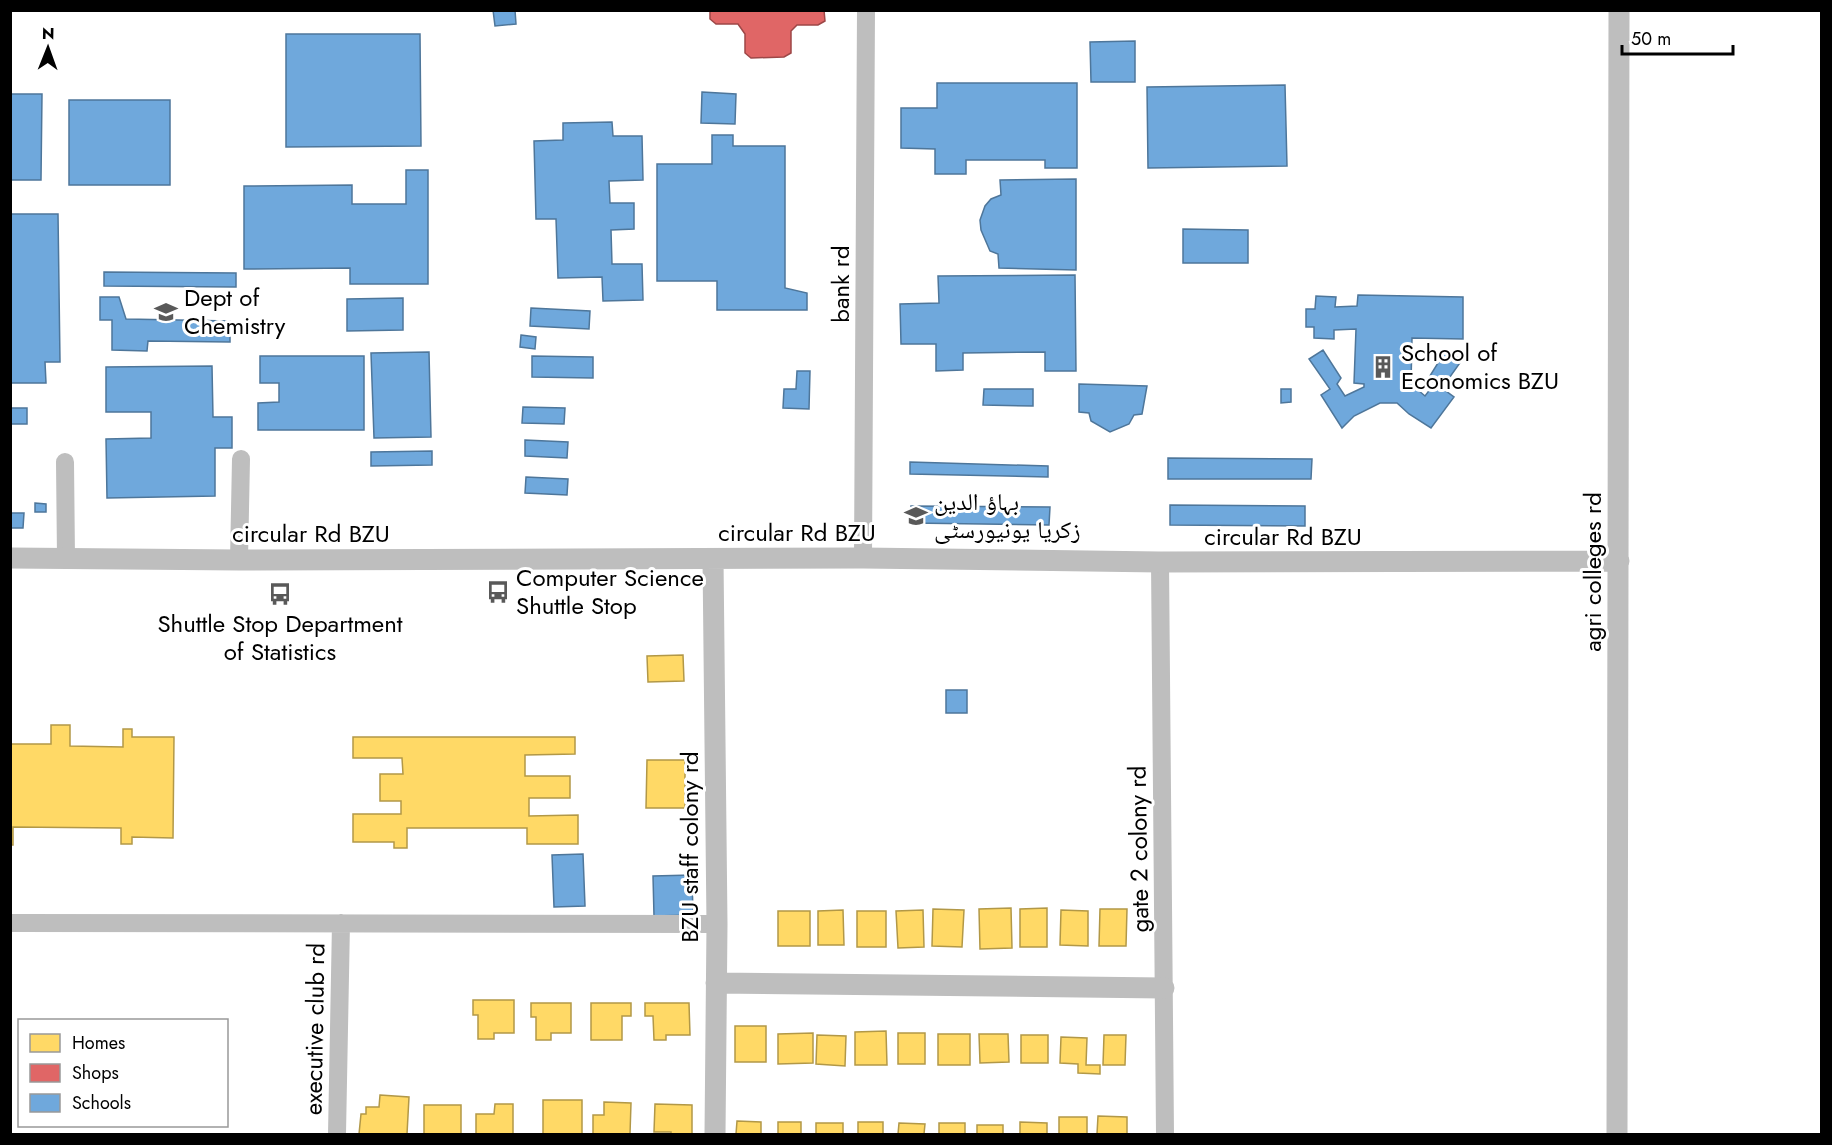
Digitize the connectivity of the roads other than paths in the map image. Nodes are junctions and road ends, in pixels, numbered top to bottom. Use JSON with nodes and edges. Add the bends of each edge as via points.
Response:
{"nodes":[{"id":1,"x":866,"y":10,"type":"edge"},
{"id":2,"x":1618,"y":10,"type":"edge"},
{"id":3,"x":242,"y":459,"type":"dead end"},
{"id":4,"x":65,"y":462,"type":"dead end"},
{"id":5,"x":10,"y":558,"type":"edge"},
{"id":6,"x":66,"y":558,"type":"junction"},
{"id":7,"x":863,"y":558,"type":"junction"},
{"id":8,"x":713,"y":559,"type":"junction"},
{"id":9,"x":239,"y":560,"type":"junction"},
{"id":10,"x":1619,"y":561,"type":"junction"},
{"id":11,"x":1160,"y":562,"type":"junction"},
{"id":12,"x":10,"y":923,"type":"edge"},
{"id":13,"x":340,"y":923,"type":"junction"},
{"id":14,"x":717,"y":924,"type":"junction"},
{"id":15,"x":716,"y":983,"type":"junction"},
{"id":16,"x":1164,"y":988,"type":"junction"},
{"id":17,"x":337,"y":1134,"type":"edge"},
{"id":18,"x":715,"y":1134,"type":"edge"},
{"id":19,"x":1164,"y":1134,"type":"edge"},
{"id":20,"x":1617,"y":1134,"type":"edge"}],
"edges":[{"from":1,"to":7,"type":"street","name":"bank rd"},
{"from":2,"to":10,"type":"street","name":"agri colleges rd"},
{"from":3,"to":9,"type":"street"},
{"from":4,"to":6,"type":"street"},
{"from":5,"to":6,"type":"street","name":"circular Rd BZU"},
{"from":6,"to":9,"type":"street","name":"circular Rd BZU"},
{"from":7,"to":8,"type":"street","name":"circular Rd BZU"},
{"from":7,"to":11,"type":"street","name":"circular Rd BZU"},
{"from":8,"to":9,"type":"street","name":"circular Rd BZU"},
{"from":8,"to":14,"type":"street","name":"BZU staff colony rd"},
{"from":10,"to":11,"type":"street","name":"circular Rd BZU"},
{"from":10,"to":20,"type":"street","name":"agri colleges rd"},
{"from":11,"to":16,"type":"street","name":"gate 2 colony rd"},
{"from":12,"to":13,"type":"street"},
{"from":13,"to":14,"type":"street"},
{"from":13,"to":17,"type":"street","name":"executive club rd"},
{"from":14,"to":15,"type":"street","name":"BZU staff colony rd"},
{"from":15,"to":16,"type":"street"},
{"from":15,"to":18,"type":"street","name":"BZU staff colony rd"},
{"from":16,"to":19,"type":"street","name":"gate 2 colony rd"}]}
